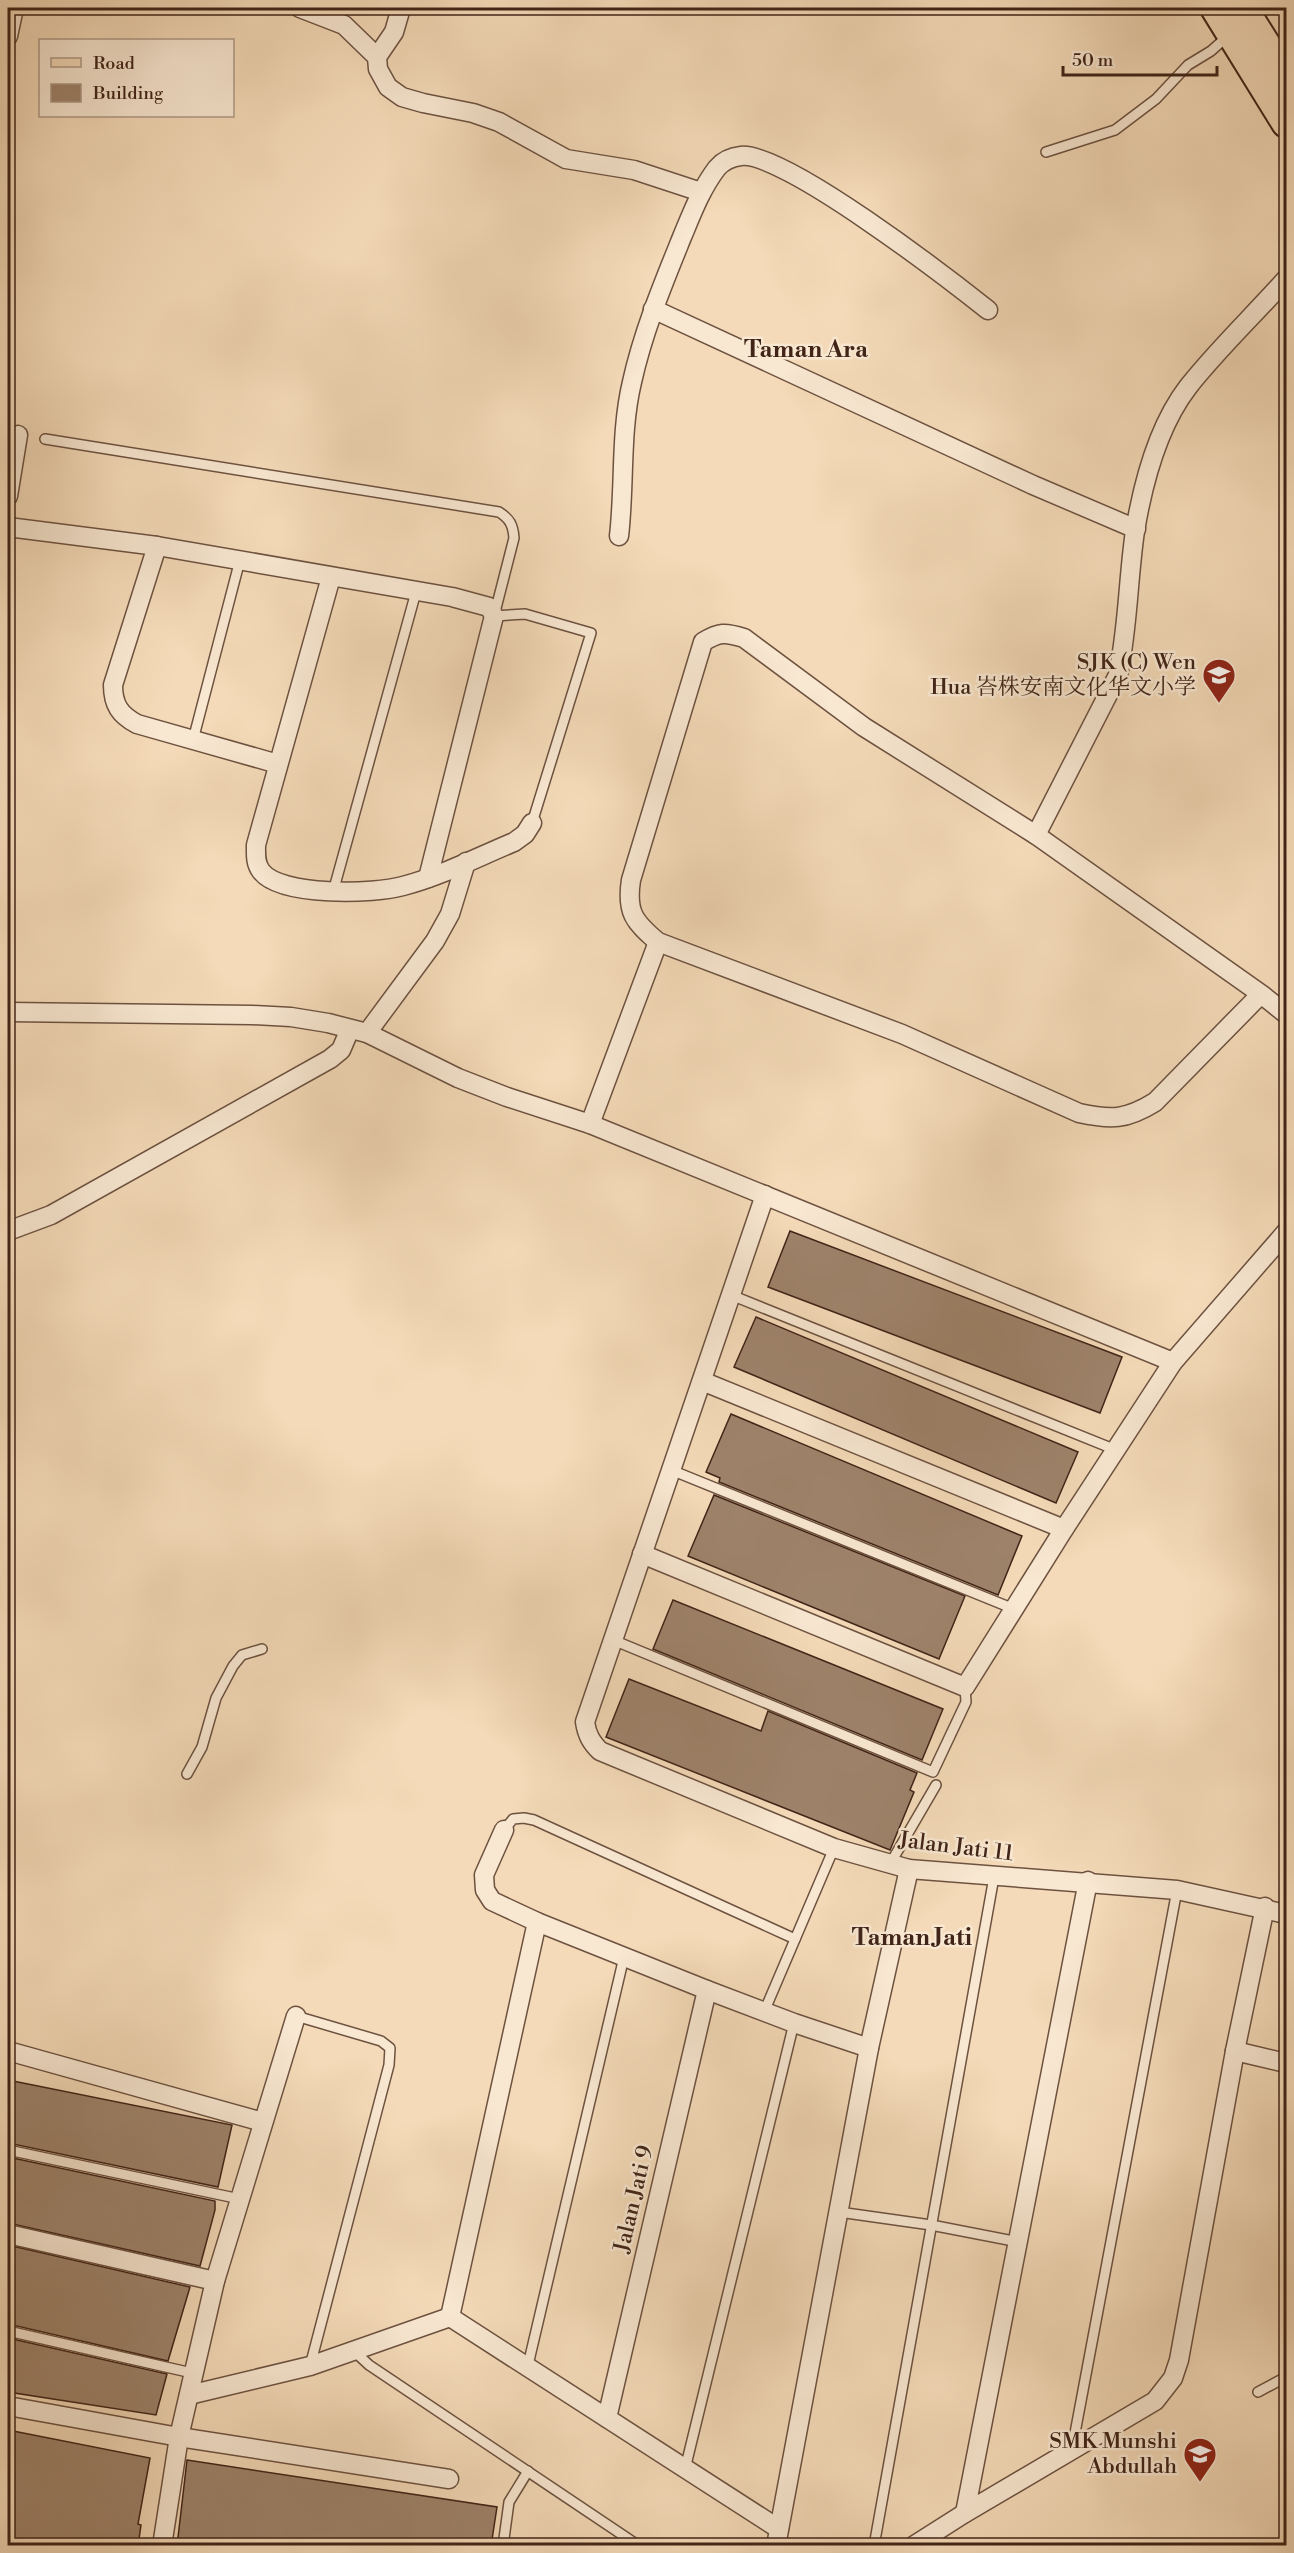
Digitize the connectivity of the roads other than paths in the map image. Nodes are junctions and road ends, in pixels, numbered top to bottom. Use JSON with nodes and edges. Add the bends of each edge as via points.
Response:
{"nodes":[{"id":1,"x":14,"y":8,"type":"edge"},
{"id":2,"x":300,"y":8,"type":"edge"},
{"id":3,"x":400,"y":8,"type":"edge"},
{"id":4,"x":1215,"y":8,"type":"edge"},
{"id":5,"x":1243,"y":8,"type":"edge"},
{"id":6,"x":1230,"y":34,"type":"junction"},
{"id":7,"x":8,"y":36,"type":"edge"},
{"id":8,"x":378,"y":57,"type":"junction"},
{"id":9,"x":1287,"y":77,"type":"edge"},
{"id":10,"x":1287,"y":123,"type":"edge"},
{"id":11,"x":1046,"y":152,"type":"dead end"},
{"id":12,"x":701,"y":192,"type":"junction"},
{"id":13,"x":1287,"y":279,"type":"edge"},
{"id":14,"x":653,"y":309,"type":"junction"},
{"id":15,"x":988,"y":310,"type":"dead end"},
{"id":16,"x":18,"y":435,"type":"dead end"},
{"id":17,"x":45,"y":439,"type":"dead end"},
{"id":18,"x":8,"y":496,"type":"edge"},
{"id":19,"x":8,"y":527,"type":"edge"},
{"id":20,"x":1136,"y":529,"type":"junction"},
{"id":21,"x":619,"y":536,"type":"dead end"},
{"id":22,"x":157,"y":546,"type":"junction"},
{"id":23,"x":240,"y":560,"type":"junction"},
{"id":24,"x":331,"y":577,"type":"junction"},
{"id":25,"x":416,"y":592,"type":"junction"},
{"id":26,"x":494,"y":616,"type":"junction"},
{"id":27,"x":193,"y":740,"type":"junction"},
{"id":28,"x":278,"y":764,"type":"junction"},
{"id":29,"x":532,"y":822,"type":"joint"},
{"id":30,"x":1035,"y":835,"type":"junction"},
{"id":31,"x":466,"y":862,"type":"junction"},
{"id":32,"x":428,"y":878,"type":"junction"},
{"id":33,"x":333,"y":892,"type":"junction"},
{"id":34,"x":658,"y":942,"type":"junction"},
{"id":35,"x":1261,"y":994,"type":"junction"},
{"id":36,"x":8,"y":1012,"type":"edge"},
{"id":37,"x":1287,"y":1014,"type":"edge"},
{"id":38,"x":359,"y":1031,"type":"junction"},
{"id":39,"x":590,"y":1124,"type":"junction"},
{"id":40,"x":765,"y":1195,"type":"junction"},
{"id":41,"x":8,"y":1231,"type":"edge"},
{"id":42,"x":1287,"y":1232,"type":"edge"},
{"id":43,"x":731,"y":1295,"type":"junction"},
{"id":44,"x":1173,"y":1362,"type":"junction"},
{"id":45,"x":702,"y":1381,"type":"junction"},
{"id":46,"x":1116,"y":1450,"type":"junction"},
{"id":47,"x":671,"y":1470,"type":"junction"},
{"id":48,"x":1064,"y":1529,"type":"junction"},
{"id":49,"x":642,"y":1554,"type":"junction"},
{"id":50,"x":1014,"y":1609,"type":"junction"},
{"id":51,"x":613,"y":1640,"type":"junction"},
{"id":52,"x":262,"y":1649,"type":"dead end"},
{"id":53,"x":965,"y":1687,"type":"junction"},
{"id":54,"x":187,"y":1774,"type":"dead end"},
{"id":55,"x":936,"y":1785,"type":"dead end"},
{"id":56,"x":504,"y":1830,"type":"joint"},
{"id":57,"x":834,"y":1848,"type":"junction"},
{"id":58,"x":890,"y":1864,"type":"junction"},
{"id":59,"x":909,"y":1869,"type":"junction"},
{"id":60,"x":994,"y":1877,"type":"junction"},
{"id":61,"x":1088,"y":1881,"type":"junction"},
{"id":62,"x":1177,"y":1890,"type":"junction"},
{"id":63,"x":1265,"y":1907,"type":"junction"},
{"id":64,"x":1287,"y":1914,"type":"edge"},
{"id":65,"x":537,"y":1922,"type":"junction"},
{"id":66,"x":795,"y":1940,"type":"junction"},
{"id":67,"x":624,"y":1957,"type":"junction"},
{"id":68,"x":707,"y":1990,"type":"junction"},
{"id":69,"x":764,"y":2012,"type":"junction"},
{"id":70,"x":296,"y":2016,"type":"joint"},
{"id":71,"x":794,"y":2024,"type":"junction"},
{"id":72,"x":869,"y":2048,"type":"junction"},
{"id":73,"x":8,"y":2051,"type":"edge"},
{"id":74,"x":1234,"y":2051,"type":"junction"},
{"id":75,"x":1287,"y":2063,"type":"edge"},
{"id":76,"x":263,"y":2122,"type":"junction"},
{"id":77,"x":8,"y":2150,"type":"edge"},
{"id":78,"x":240,"y":2199,"type":"junction"},
{"id":79,"x":839,"y":2212,"type":"junction"},
{"id":80,"x":931,"y":2225,"type":"junction"},
{"id":81,"x":8,"y":2234,"type":"edge"},
{"id":82,"x":1019,"y":2242,"type":"junction"},
{"id":83,"x":215,"y":2281,"type":"junction"},
{"id":84,"x":450,"y":2317,"type":"junction"},
{"id":85,"x":8,"y":2331,"type":"edge"},
{"id":86,"x":354,"y":2350,"type":"junction"},
{"id":87,"x":528,"y":2365,"type":"junction"},
{"id":88,"x":310,"y":2366,"type":"junction"},
{"id":89,"x":192,"y":2373,"type":"junction"},
{"id":90,"x":1287,"y":2377,"type":"edge"},
{"id":91,"x":1258,"y":2392,"type":"dead end"},
{"id":92,"x":189,"y":2395,"type":"junction"},
{"id":93,"x":8,"y":2406,"type":"edge"},
{"id":94,"x":607,"y":2418,"type":"junction"},
{"id":95,"x":179,"y":2437,"type":"junction"},
{"id":96,"x":1072,"y":2449,"type":"junction"},
{"id":97,"x":685,"y":2469,"type":"junction"},
{"id":98,"x":528,"y":2471,"type":"junction"},
{"id":99,"x":449,"y":2479,"type":"dead end"},
{"id":100,"x":965,"y":2513,"type":"junction"},
{"id":101,"x":778,"y":2537,"type":"edge"},
{"id":102,"x":162,"y":2546,"type":"edge"},
{"id":103,"x":503,"y":2546,"type":"edge"},
{"id":104,"x":639,"y":2546,"type":"edge"},
{"id":105,"x":874,"y":2546,"type":"edge"},
{"id":106,"x":913,"y":2546,"type":"edge"}],
"edges":[{"from":1,"to":7,"type":"street"},
{"from":2,"to":8,"type":"street","via":[[344,25]]},
{"from":3,"to":8,"type":"street","via":[[393,32]]},
{"from":4,"to":6,"type":"main road"},
{"from":5,"to":9,"type":"main road"},
{"from":6,"to":10,"type":"main road"},
{"from":6,"to":11,"type":"lane","via":[[1114,130]]},
{"from":8,"to":12,"type":"street","via":[[378,69],[388,87],[402,97],[500,122],[566,159],[634,170]]},
{"from":12,"to":14,"type":"street"},
{"from":12,"to":15,"type":"street","via":[[727,159],[754,156],[804,180],[886,234]]},
{"from":13,"to":20,"type":"street","via":[[1188,387],[1155,453]]},
{"from":14,"to":20,"type":"street"},
{"from":14,"to":21,"type":"street","via":[[630,393]]},
{"from":16,"to":18,"type":"street"},
{"from":17,"to":26,"type":"lane","via":[[499,512],[508,518],[514,538]]},
{"from":19,"to":22,"type":"street"},
{"from":20,"to":30,"type":"street","via":[[1118,675]]},
{"from":22,"to":23,"type":"street"},
{"from":22,"to":27,"type":"street","via":[[113,685],[113,698],[126,719]]},
{"from":23,"to":24,"type":"street"},
{"from":23,"to":27,"type":"lane"},
{"from":24,"to":25,"type":"street"},
{"from":24,"to":28,"type":"street"},
{"from":25,"to":26,"type":"street","via":[[483,604]]},
{"from":25,"to":33,"type":"lane"},
{"from":26,"to":29,"type":"lane","via":[[525,614],[591,633]]},
{"from":26,"to":32,"type":"street"},
{"from":27,"to":28,"type":"street"},
{"from":28,"to":33,"type":"street","via":[[255,858],[262,872],[274,880]]},
{"from":29,"to":31,"type":"street","via":[[514,842]]},
{"from":30,"to":34,"type":"street","via":[[864,727],[744,638],[716,634],[703,642],[698,654],[631,880],[631,913]]},
{"from":30,"to":35,"type":"street"},
{"from":31,"to":32,"type":"street"},
{"from":31,"to":38,"type":"street","via":[[450,914],[435,941]]},
{"from":32,"to":33,"type":"street","via":[[402,887]]},
{"from":34,"to":35,"type":"street","via":[[902,1034],[1079,1113],[1101,1117],[1120,1118],[1155,1102]]},
{"from":34,"to":39,"type":"street"},
{"from":35,"to":37,"type":"street"},
{"from":36,"to":38,"type":"street","via":[[291,1017]]},
{"from":38,"to":39,"type":"street","via":[[459,1078]]},
{"from":38,"to":41,"type":"street","via":[[330,1059],[51,1215]]},
{"from":39,"to":40,"type":"street"},
{"from":40,"to":43,"type":"street"},
{"from":40,"to":44,"type":"street"},
{"from":42,"to":44,"type":"street"},
{"from":43,"to":45,"type":"street"},
{"from":43,"to":46,"type":"lane"},
{"from":44,"to":46,"type":"street"},
{"from":45,"to":47,"type":"street"},
{"from":45,"to":48,"type":"street"},
{"from":46,"to":48,"type":"street"},
{"from":47,"to":49,"type":"street"},
{"from":47,"to":50,"type":"lane"},
{"from":48,"to":50,"type":"street"},
{"from":49,"to":51,"type":"street"},
{"from":49,"to":53,"type":"street"},
{"from":50,"to":53,"type":"street"},
{"from":51,"to":53,"type":"lane","via":[[933,1772],[966,1702]]},
{"from":51,"to":57,"type":"street","name":"Jalan Jati 11","via":[[585,1722],[587,1734],[600,1751]]},
{"from":52,"to":54,"type":"lane","via":[[242,1655],[233,1666],[216,1698],[202,1747]]},
{"from":55,"to":58,"type":"lane"},
{"from":56,"to":65,"type":"street","via":[[484,1875],[485,1890],[492,1901]]},
{"from":56,"to":66,"type":"lane","via":[[513,1820],[534,1820]]},
{"from":57,"to":58,"type":"street","name":"Jalan Jati 11"},
{"from":57,"to":66,"type":"lane"},
{"from":58,"to":59,"type":"street","name":"Jalan Jati 11"},
{"from":59,"to":60,"type":"street","name":"Jalan Jati 11"},
{"from":59,"to":72,"type":"street"},
{"from":60,"to":61,"type":"street","name":"Jalan Jati 11"},
{"from":60,"to":80,"type":"lane"},
{"from":61,"to":62,"type":"street","name":"Jalan Jati 11"},
{"from":61,"to":82,"type":"street"},
{"from":62,"to":63,"type":"street","name":"Jalan Jati 11"},
{"from":62,"to":96,"type":"lane"},
{"from":63,"to":64,"type":"street","name":"Jalan Jati 11"},
{"from":63,"to":74,"type":"street"},
{"from":65,"to":67,"type":"street"},
{"from":65,"to":84,"type":"street"},
{"from":66,"to":69,"type":"lane"},
{"from":67,"to":68,"type":"street"},
{"from":67,"to":87,"type":"lane"},
{"from":68,"to":69,"type":"street"},
{"from":68,"to":94,"type":"street","name":"Jalan Jati 9"},
{"from":69,"to":71,"type":"street"},
{"from":70,"to":76,"type":"street"},
{"from":70,"to":88,"type":"lane","via":[[381,2041],[390,2048],[389,2065]]},
{"from":71,"to":72,"type":"street"},
{"from":71,"to":97,"type":"lane"},
{"from":72,"to":79,"type":"street"},
{"from":73,"to":76,"type":"street"},
{"from":74,"to":75,"type":"street"},
{"from":74,"to":96,"type":"street","via":[[1173,2378],[1155,2402]]},
{"from":76,"to":78,"type":"street"},
{"from":77,"to":78,"type":"lane"},
{"from":78,"to":83,"type":"street"},
{"from":79,"to":80,"type":"lane"},
{"from":79,"to":101,"type":"street"},
{"from":80,"to":82,"type":"lane"},
{"from":80,"to":105,"type":"lane"},
{"from":81,"to":83,"type":"street"},
{"from":82,"to":100,"type":"street"},
{"from":83,"to":89,"type":"street"},
{"from":84,"to":86,"type":"street"},
{"from":84,"to":87,"type":"street"},
{"from":85,"to":89,"type":"lane"},
{"from":86,"to":88,"type":"street"},
{"from":86,"to":98,"type":"lane","via":[[369,2365]]},
{"from":87,"to":94,"type":"street"},
{"from":88,"to":92,"type":"street"},
{"from":89,"to":92,"type":"street"},
{"from":90,"to":91,"type":"lane"},
{"from":92,"to":95,"type":"street"},
{"from":93,"to":95,"type":"street"},
{"from":94,"to":97,"type":"street"},
{"from":95,"to":99,"type":"street"},
{"from":95,"to":102,"type":"street"},
{"from":96,"to":100,"type":"street"},
{"from":97,"to":101,"type":"street"},
{"from":98,"to":103,"type":"lane","via":[[509,2502]]},
{"from":98,"to":104,"type":"lane"},
{"from":100,"to":106,"type":"street"}]}
